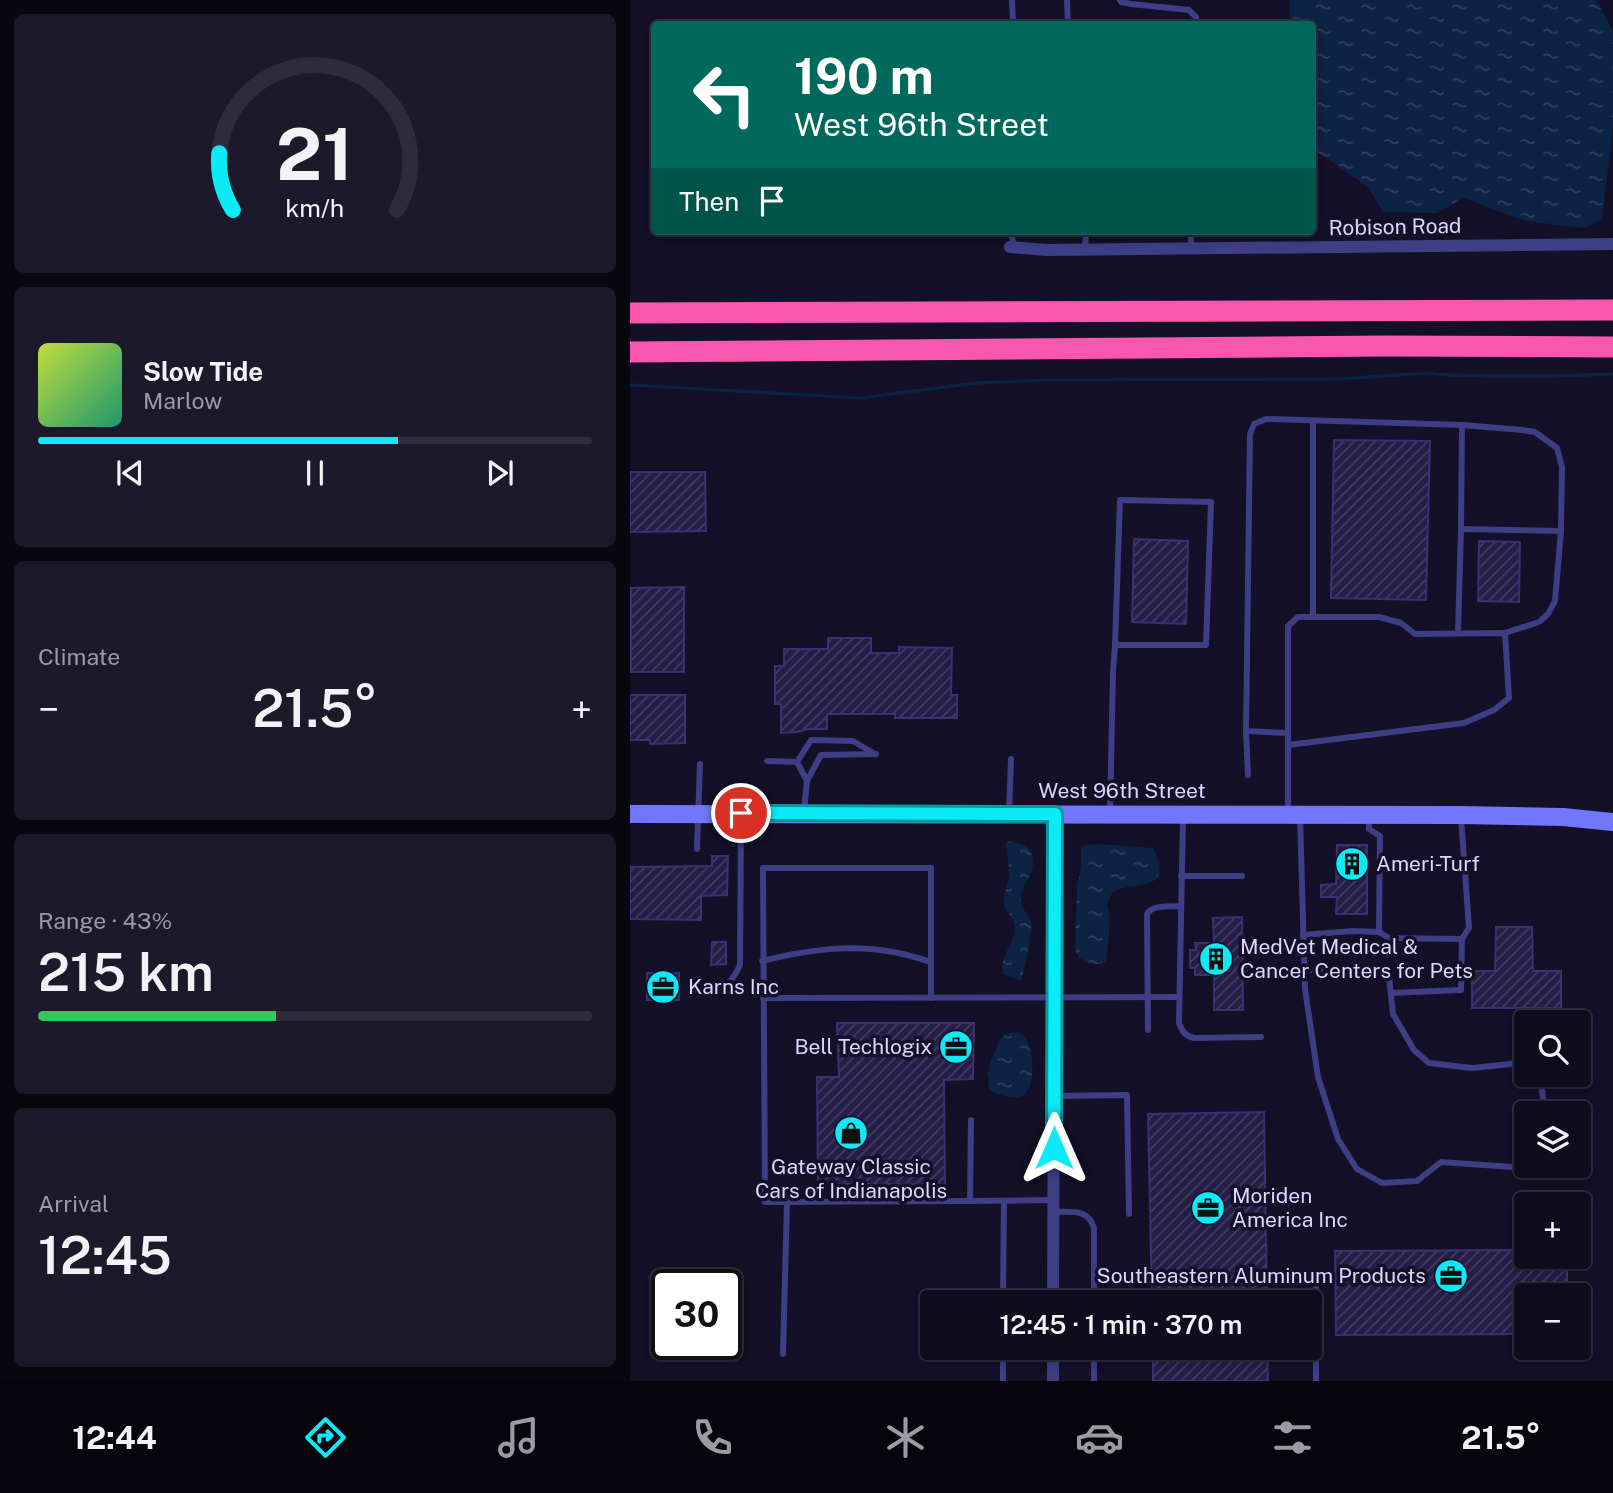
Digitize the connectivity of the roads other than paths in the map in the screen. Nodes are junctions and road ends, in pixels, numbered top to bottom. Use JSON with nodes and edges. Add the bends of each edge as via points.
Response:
{"nodes":[{"id":1,"x":1012,"y":0,"type":"edge"},
{"id":2,"x":1067,"y":0,"type":"edge"},
{"id":3,"x":1120,"y":0,"type":"edge"},
{"id":4,"x":1013,"y":21,"type":"edge"},
{"id":5,"x":1068,"y":21,"type":"edge"},
{"id":6,"x":1196,"y":21,"type":"edge"},
{"id":7,"x":1011,"y":235,"type":"edge"},
{"id":8,"x":1086,"y":235,"type":"edge"},
{"id":9,"x":1191,"y":235,"type":"edge"},
{"id":10,"x":1613,"y":244,"type":"edge"},
{"id":11,"x":1013,"y":248,"type":"joint"},
{"id":12,"x":1191,"y":249,"type":"junction"},
{"id":13,"x":1085,"y":250,"type":"junction"},
{"id":14,"x":630,"y":302,"type":"edge"},
{"id":15,"x":1613,"y":310,"type":"edge"},
{"id":16,"x":792,"y":312,"type":"junction"},
{"id":17,"x":630,"y":313,"type":"edge"},
{"id":18,"x":1613,"y":347,"type":"edge"},
{"id":19,"x":630,"y":354,"type":"edge"},
{"id":20,"x":1313,"y":421,"type":"junction"},
{"id":21,"x":1462,"y":425,"type":"junction"},
{"id":22,"x":1461,"y":529,"type":"junction"},
{"id":23,"x":1561,"y":531,"type":"junction"},
{"id":24,"x":1313,"y":617,"type":"junction"},
{"id":25,"x":1458,"y":633,"type":"junction"},
{"id":26,"x":1506,"y":633,"type":"junction"},
{"id":27,"x":1115,"y":645,"type":"junction"},
{"id":28,"x":1246,"y":732,"type":"junction"},
{"id":29,"x":1288,"y":733,"type":"junction"},
{"id":30,"x":1288,"y":745,"type":"junction"},
{"id":31,"x":1011,"y":759,"type":"dead end"},
{"id":32,"x":767,"y":761,"type":"dead end"},
{"id":33,"x":797,"y":762,"type":"junction"},
{"id":34,"x":700,"y":764,"type":"dead end"},
{"id":35,"x":1248,"y":775,"type":"dead end"},
{"id":36,"x":807,"y":781,"type":"junction"},
{"id":37,"x":698,"y":813,"type":"junction"},
{"id":38,"x":741,"y":813,"type":"junction"},
{"id":39,"x":804,"y":813,"type":"junction"},
{"id":40,"x":630,"y":814,"type":"edge"},
{"id":41,"x":1009,"y":814,"type":"junction"},
{"id":42,"x":1055,"y":814,"type":"junction"},
{"id":43,"x":1110,"y":814,"type":"junction"},
{"id":44,"x":1183,"y":814,"type":"junction"},
{"id":45,"x":1294,"y":814,"type":"junction"},
{"id":46,"x":1369,"y":815,"type":"junction"},
{"id":47,"x":1460,"y":815,"type":"junction"},
{"id":48,"x":1613,"y":822,"type":"edge"},
{"id":49,"x":697,"y":849,"type":"dead end"},
{"id":50,"x":1181,"y":876,"type":"junction"},
{"id":51,"x":1242,"y":876,"type":"dead end"},
{"id":52,"x":1181,"y":906,"type":"junction"},
{"id":53,"x":1378,"y":932,"type":"junction"},
{"id":54,"x":1303,"y":935,"type":"junction"},
{"id":55,"x":1462,"y":939,"type":"junction"},
{"id":56,"x":762,"y":961,"type":"junction"},
{"id":57,"x":931,"y":962,"type":"junction"},
{"id":58,"x":1304,"y":970,"type":"junction"},
{"id":59,"x":706,"y":987,"type":"dead end"},
{"id":60,"x":1391,"y":993,"type":"junction"},
{"id":61,"x":1179,"y":996,"type":"junction"},
{"id":62,"x":1147,"y":997,"type":"junction"},
{"id":63,"x":763,"y":998,"type":"junction"},
{"id":64,"x":931,"y":998,"type":"junction"},
{"id":65,"x":1054,"y":998,"type":"junction"},
{"id":66,"x":1148,"y":1030,"type":"dead end"},
{"id":67,"x":1261,"y":1037,"type":"dead end"},
{"id":68,"x":1514,"y":1064,"type":"edge"},
{"id":69,"x":1054,"y":1096,"type":"junction"},
{"id":70,"x":971,"y":1120,"type":"dead end"},
{"id":71,"x":1514,"y":1165,"type":"edge"},
{"id":72,"x":970,"y":1201,"type":"junction"},
{"id":73,"x":1004,"y":1201,"type":"junction"},
{"id":74,"x":787,"y":1202,"type":"junction"},
{"id":75,"x":1054,"y":1206,"type":"junction"},
{"id":76,"x":1129,"y":1214,"type":"dead end"},
{"id":77,"x":1316,"y":1283,"type":"dead end"},
{"id":78,"x":1003,"y":1290,"type":"edge"},
{"id":79,"x":1054,"y":1290,"type":"edge"},
{"id":80,"x":1094,"y":1290,"type":"edge"},
{"id":81,"x":783,"y":1354,"type":"dead end"},
{"id":82,"x":1003,"y":1360,"type":"edge"},
{"id":83,"x":1053,"y":1360,"type":"edge"},
{"id":84,"x":1094,"y":1360,"type":"edge"},
{"id":85,"x":1003,"y":1381,"type":"edge"},
{"id":86,"x":1053,"y":1381,"type":"edge"},
{"id":87,"x":1094,"y":1381,"type":"edge"},
{"id":88,"x":1316,"y":1381,"type":"edge"}],
"edges":[{"from":1,"to":4,"type":"lane"},
{"from":2,"to":5,"type":"lane"},
{"from":3,"to":6,"type":"lane","via":[[1189,10]]},
{"from":7,"to":11,"type":"lane"},
{"from":8,"to":13,"type":"lane"},
{"from":9,"to":12,"type":"lane"},
{"from":10,"to":12,"type":"street","name":"Robison Road"},
{"from":11,"to":13,"type":"street","name":"Robison Road"},
{"from":12,"to":13,"type":"street","name":"Robison Road"},
{"from":14,"to":16,"type":"highway"},
{"from":15,"to":16,"type":"highway"},
{"from":16,"to":17,"type":"highway"},
{"from":18,"to":19,"type":"highway"},
{"from":20,"to":21,"type":"lane"},
{"from":20,"to":24,"type":"lane"},
{"from":20,"to":28,"type":"lane","via":[[1266,419],[1254,424],[1250,434]]},
{"from":21,"to":22,"type":"lane"},
{"from":21,"to":23,"type":"lane","via":[[1535,432],[1557,448],[1562,467]]},
{"from":22,"to":23,"type":"lane"},
{"from":22,"to":25,"type":"lane"},
{"from":23,"to":26,"type":"lane","via":[[1555,601],[1548,614],[1539,622]]},
{"from":24,"to":25,"type":"lane","via":[[1380,617],[1401,622],[1415,634]]},
{"from":24,"to":29,"type":"lane","via":[[1298,617],[1288,626]]},
{"from":25,"to":26,"type":"lane"},
{"from":26,"to":30,"type":"lane","via":[[1509,698],[1494,710],[1464,723]]},
{"from":27,"to":27,"type":"lane","via":[[1206,645],[1211,502],[1120,499]]},
{"from":27,"to":43,"type":"lane"},
{"from":28,"to":29,"type":"lane"},
{"from":28,"to":35,"type":"lane"},
{"from":29,"to":30,"type":"lane"},
{"from":30,"to":45,"type":"lane"},
{"from":31,"to":41,"type":"lane"},
{"from":32,"to":33,"type":"lane"},
{"from":33,"to":36,"type":"lane"},
{"from":33,"to":36,"type":"lane","via":[[811,740],[853,741],[876,754],[821,755]]},
{"from":34,"to":37,"type":"lane"},
{"from":36,"to":39,"type":"lane"},
{"from":37,"to":38,"type":"street","name":"West 96th Street"},
{"from":37,"to":40,"type":"street","name":"West 96th Street"},
{"from":37,"to":49,"type":"lane"},
{"from":38,"to":39,"type":"street","name":"West 96th Street"},
{"from":38,"to":59,"type":"lane","via":[[740,965],[727,985]]},
{"from":39,"to":41,"type":"street","name":"West 96th Street"},
{"from":41,"to":42,"type":"street","name":"West 96th Street"},
{"from":42,"to":43,"type":"street","name":"West 96th Street"},
{"from":42,"to":65,"type":"street"},
{"from":43,"to":44,"type":"street","name":"West 96th Street"},
{"from":44,"to":45,"type":"street","name":"West 96th Street"},
{"from":44,"to":50,"type":"lane"},
{"from":45,"to":46,"type":"street","name":"West 96th Street"},
{"from":45,"to":54,"type":"lane"},
{"from":46,"to":47,"type":"street","name":"West 96th Street"},
{"from":46,"to":53,"type":"lane","via":[[1369,830],[1380,836]]},
{"from":47,"to":48,"type":"street","name":"West 96th Street"},
{"from":47,"to":55,"type":"lane","via":[[1469,928]]},
{"from":50,"to":51,"type":"lane"},
{"from":50,"to":52,"type":"lane"},
{"from":52,"to":61,"type":"lane"},
{"from":52,"to":62,"type":"lane","via":[[1153,908],[1146,914]]},
{"from":53,"to":54,"type":"lane"},
{"from":53,"to":55,"type":"lane","via":[[1389,938]]},
{"from":54,"to":58,"type":"lane"},
{"from":55,"to":60,"type":"lane","via":[[1461,990]]},
{"from":56,"to":57,"type":"lane","via":[[818,950],[861,948]]},
{"from":56,"to":57,"type":"lane","via":[[763,868],[905,868],[931,869]]},
{"from":56,"to":63,"type":"lane"},
{"from":57,"to":64,"type":"lane"},
{"from":58,"to":60,"type":"lane","via":[[1371,969],[1389,976]]},
{"from":58,"to":71,"type":"lane","via":[[1318,1077],[1338,1139],[1357,1169],[1382,1184],[1417,1181],[1441,1162]]},
{"from":60,"to":68,"type":"lane","via":[[1393,1014],[1414,1050],[1429,1063],[1472,1068]]},
{"from":61,"to":62,"type":"lane"},
{"from":61,"to":67,"type":"lane","via":[[1179,1023],[1189,1037]]},
{"from":62,"to":65,"type":"lane"},
{"from":62,"to":66,"type":"lane"},
{"from":63,"to":64,"type":"lane"},
{"from":63,"to":74,"type":"lane","via":[[765,1202]]},
{"from":64,"to":65,"type":"lane"},
{"from":65,"to":69,"type":"street"},
{"from":69,"to":75,"type":"street"},
{"from":69,"to":76,"type":"lane","via":[[1127,1095]]},
{"from":70,"to":72,"type":"lane"},
{"from":72,"to":73,"type":"lane"},
{"from":72,"to":74,"type":"lane"},
{"from":73,"to":75,"type":"lane"},
{"from":73,"to":78,"type":"lane"},
{"from":74,"to":81,"type":"lane"},
{"from":75,"to":79,"type":"street"},
{"from":75,"to":80,"type":"lane","via":[[1083,1214],[1093,1223]]},
{"from":77,"to":88,"type":"lane"},
{"from":82,"to":85,"type":"lane"},
{"from":83,"to":86,"type":"street"},
{"from":84,"to":87,"type":"lane"}]}
